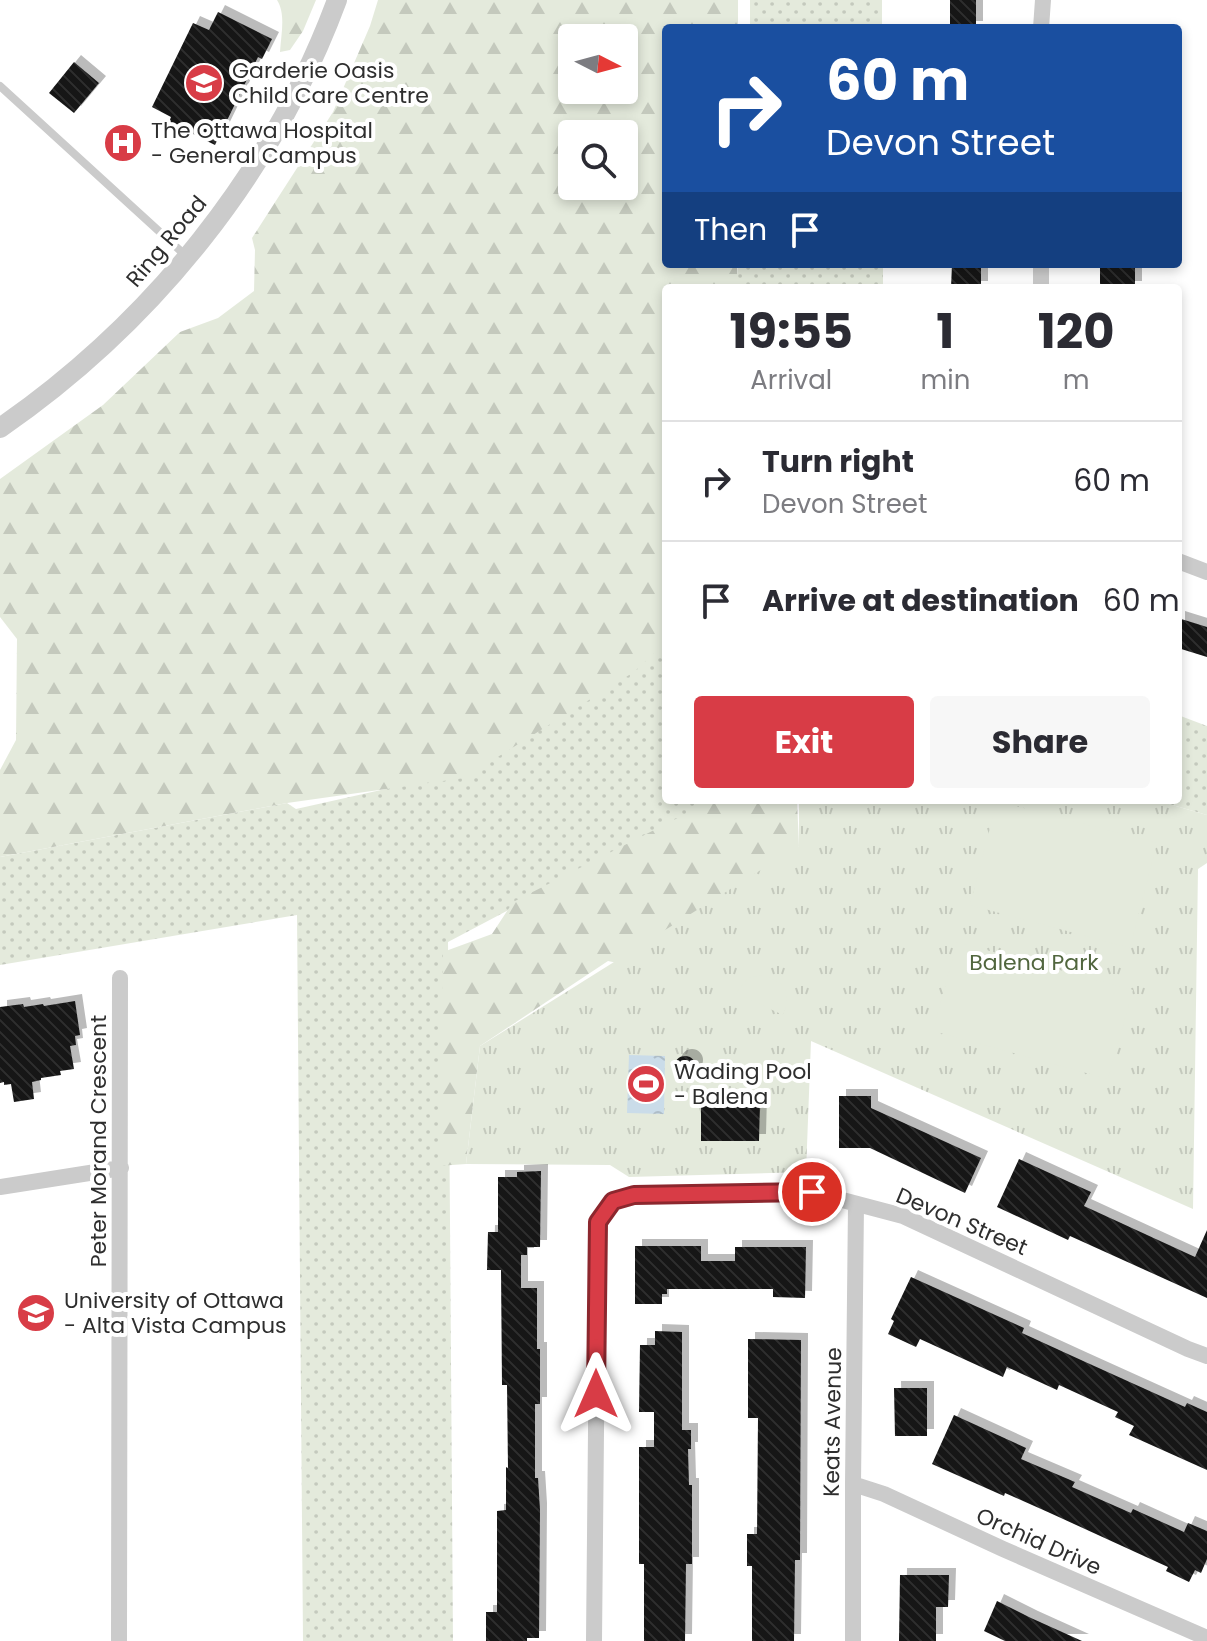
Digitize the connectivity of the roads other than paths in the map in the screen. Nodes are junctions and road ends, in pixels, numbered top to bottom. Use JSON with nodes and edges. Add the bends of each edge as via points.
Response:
{"nodes":[{"id":1,"x":337,"y":0,"type":"edge"},
{"id":2,"x":1043,"y":0,"type":"edge"},
{"id":3,"x":1041,"y":24,"type":"edge"},
{"id":4,"x":0,"y":86,"type":"edge"},
{"id":5,"x":187,"y":257,"type":"junction"},
{"id":6,"x":0,"y":428,"type":"edge"},
{"id":7,"x":1182,"y":563,"type":"edge"},
{"id":8,"x":1207,"y":572,"type":"edge"},
{"id":9,"x":120,"y":978,"type":"dead end"},
{"id":10,"x":121,"y":1168,"type":"junction"},
{"id":11,"x":0,"y":1187,"type":"edge"},
{"id":12,"x":856,"y":1204,"type":"junction"},
{"id":13,"x":1207,"y":1356,"type":"edge"},
{"id":14,"x":853,"y":1484,"type":"junction"},
{"id":15,"x":1207,"y":1638,"type":"edge"},
{"id":16,"x":119,"y":1641,"type":"edge"},
{"id":17,"x":594,"y":1641,"type":"edge"},
{"id":18,"x":853,"y":1641,"type":"edge"}],
"edges":[{"from":1,"to":5,"type":"street","name":"Ring Road","via":[[275,132]]},
{"from":2,"to":3,"type":"street"},
{"from":4,"to":5,"type":"lane"},
{"from":5,"to":6,"type":"street","name":"Ring Road","via":[[105,344]]},
{"from":7,"to":8,"type":"street"},
{"from":9,"to":10,"type":"street","name":"Peter Morand Crescent"},
{"from":10,"to":11,"type":"street"},
{"from":10,"to":16,"type":"street","name":"Peter Morand Crescent"},
{"from":12,"to":13,"type":"street","name":"Devon Street","via":[[903,1216]]},
{"from":12,"to":14,"type":"street","name":"Keats Avenue"},
{"from":12,"to":17,"type":"street","name":"Devon Street","via":[[812,1192],[634,1195],[613,1201],[598,1222]]},
{"from":14,"to":15,"type":"street","name":"Orchid Drive"},
{"from":14,"to":18,"type":"street","name":"Keats Avenue"}]}
